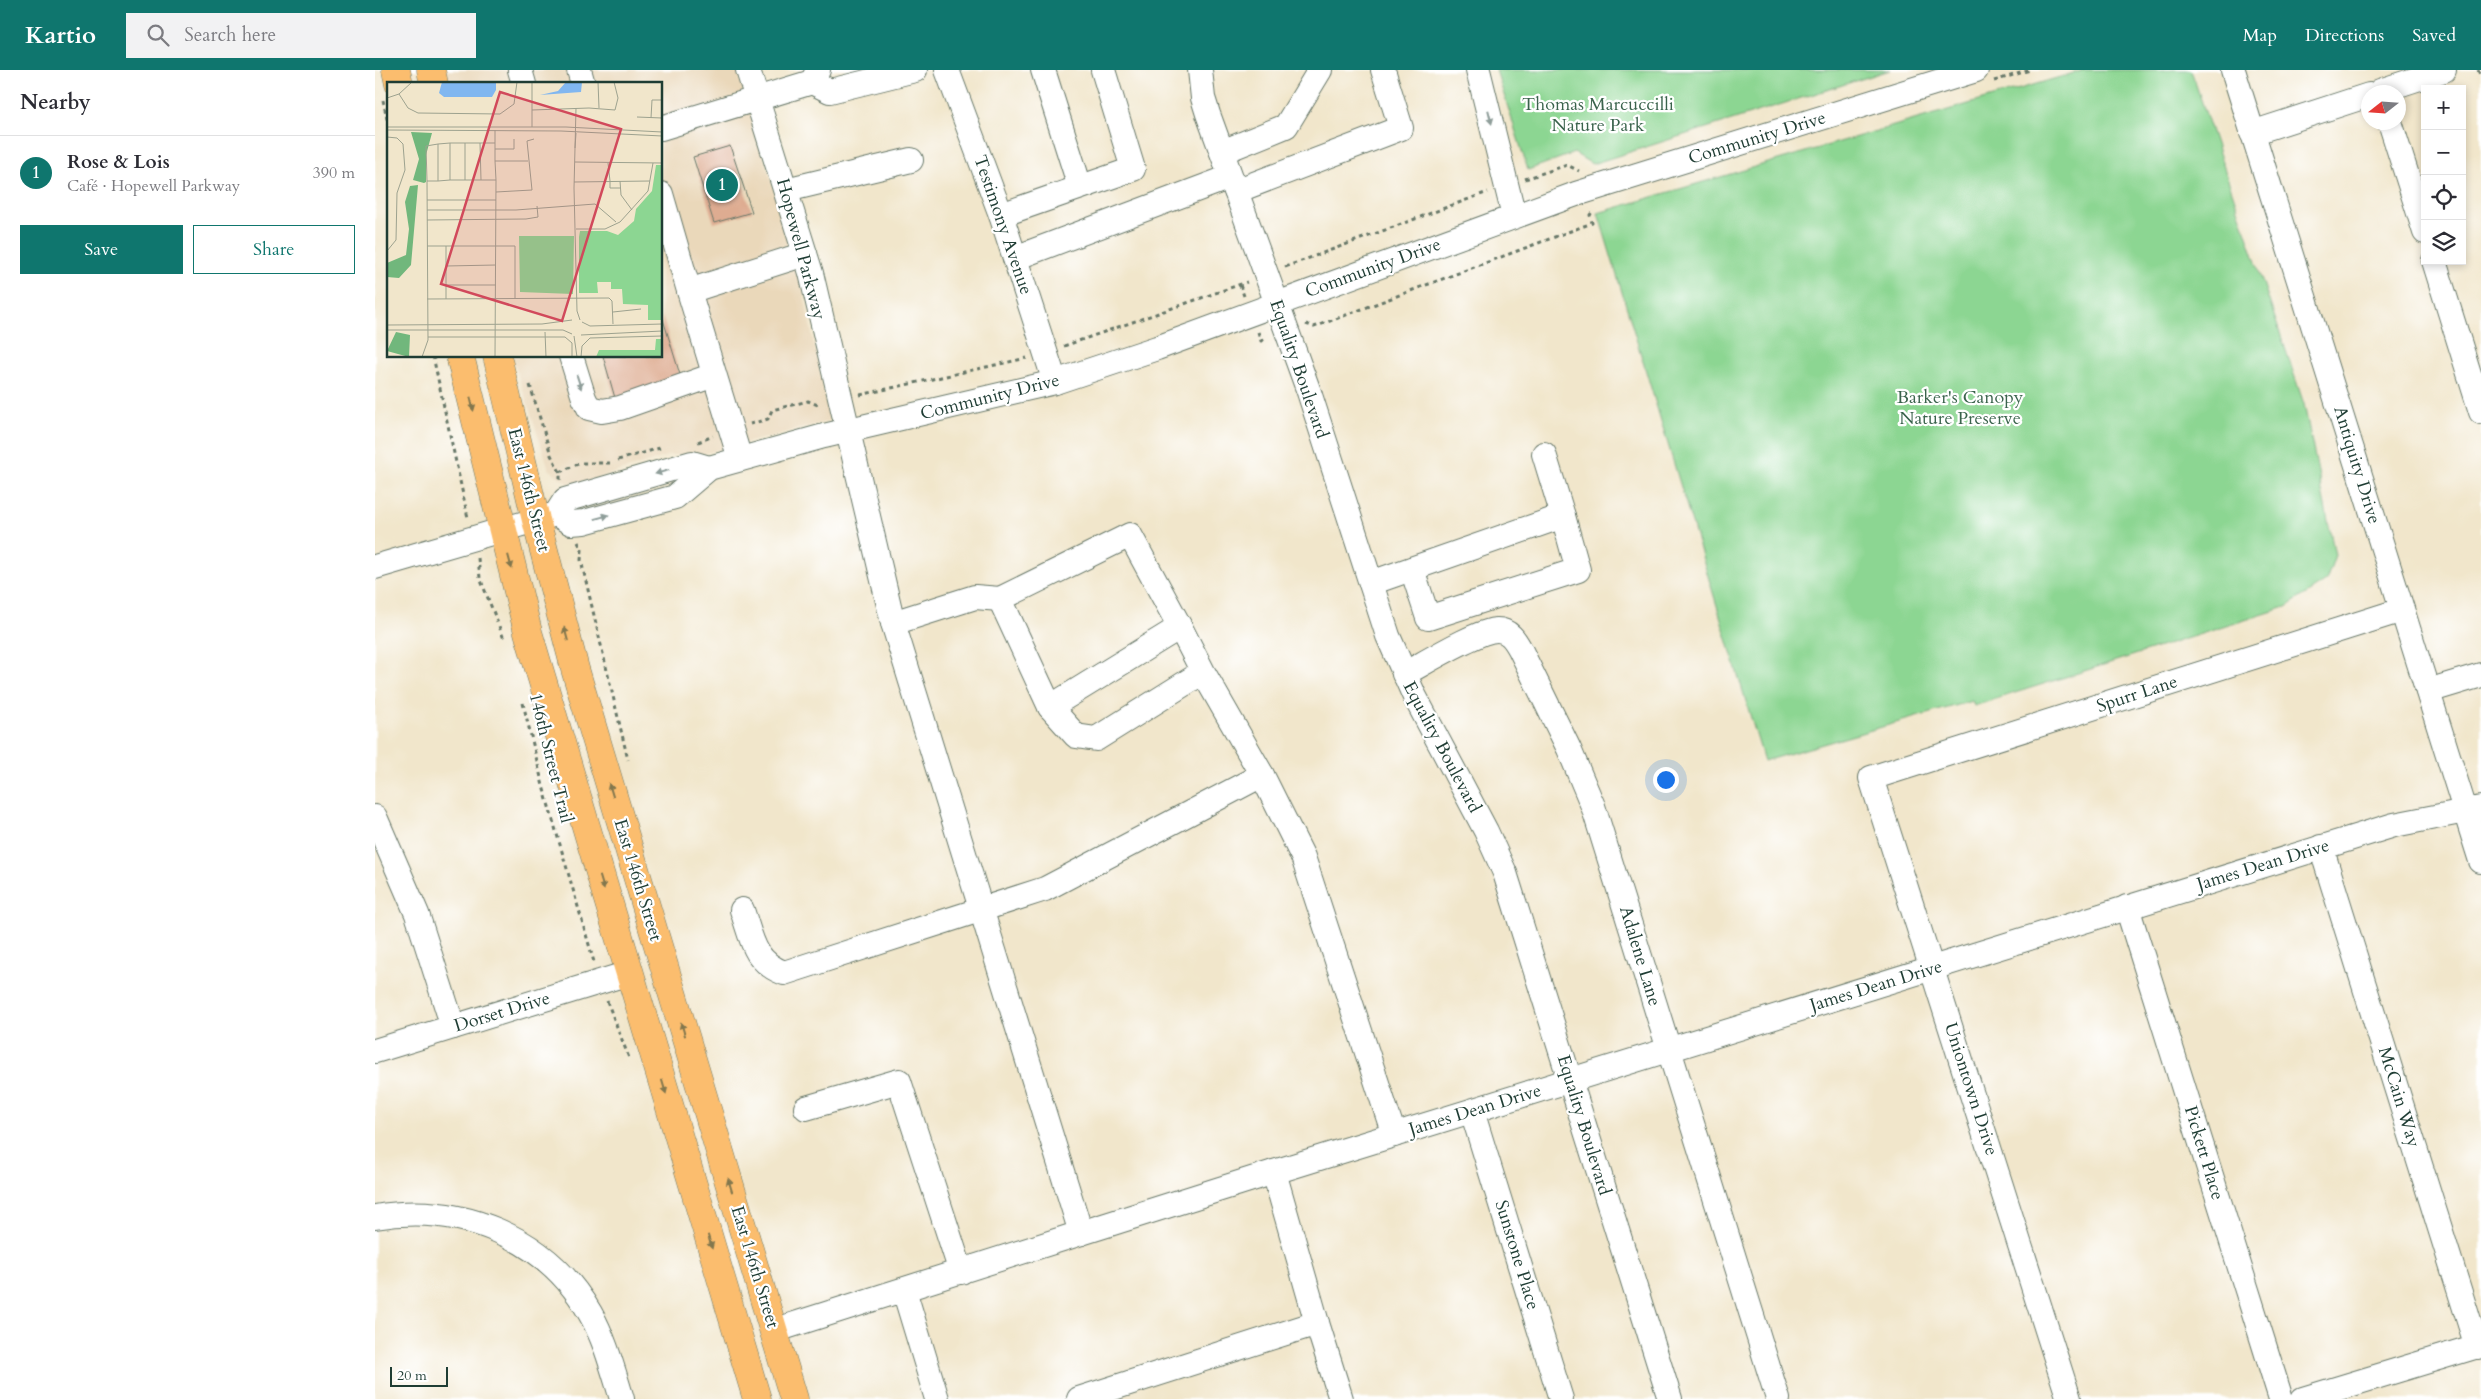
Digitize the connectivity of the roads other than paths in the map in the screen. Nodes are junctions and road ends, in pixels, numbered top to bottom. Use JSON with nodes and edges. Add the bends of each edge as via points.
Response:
{"nodes":[{"id":1,"x":748,"y":70,"type":"edge"},
{"id":2,"x":915,"y":70,"type":"edge"},
{"id":3,"x":947,"y":70,"type":"edge"},
{"id":4,"x":1043,"y":70,"type":"edge"},
{"id":5,"x":1103,"y":70,"type":"edge"},
{"id":6,"x":1200,"y":70,"type":"edge"},
{"id":7,"x":1217,"y":70,"type":"edge"},
{"id":8,"x":1320,"y":70,"type":"edge"},
{"id":9,"x":1383,"y":70,"type":"edge"},
{"id":10,"x":1478,"y":70,"type":"edge"},
{"id":11,"x":2233,"y":70,"type":"edge"},
{"id":12,"x":2444,"y":70,"type":"edge"},
{"id":13,"x":815,"y":76,"type":"edge"},
{"id":14,"x":1984,"y":76,"type":"edge"},
{"id":15,"x":2400,"y":85,"type":"edge"},
{"id":16,"x":1203,"y":98,"type":"junction"},
{"id":17,"x":2361,"y":98,"type":"edge"},
{"id":18,"x":757,"y":101,"type":"junction"},
{"id":19,"x":663,"y":127,"type":"edge"},
{"id":20,"x":2393,"y":130,"type":"edge"},
{"id":21,"x":2252,"y":133,"type":"junction"},
{"id":22,"x":1221,"y":152,"type":"junction"},
{"id":23,"x":911,"y":160,"type":"dead end"},
{"id":24,"x":1233,"y":184,"type":"junction"},
{"id":25,"x":1080,"y":187,"type":"junction"},
{"id":26,"x":786,"y":190,"type":"junction"},
{"id":27,"x":663,"y":201,"type":"edge"},
{"id":28,"x":1001,"y":215,"type":"junction"},
{"id":29,"x":1514,"y":216,"type":"junction"},
{"id":30,"x":2421,"y":220,"type":"edge"},
{"id":31,"x":805,"y":254,"type":"junction"},
{"id":32,"x":1015,"y":258,"type":"junction"},
{"id":33,"x":2435,"y":265,"type":"edge"},
{"id":34,"x":689,"y":291,"type":"junction"},
{"id":35,"x":1277,"y":304,"type":"junction"},
{"id":36,"x":461,"y":358,"type":"edge"},
{"id":37,"x":498,"y":358,"type":"edge"},
{"id":38,"x":572,"y":358,"type":"edge"},
{"id":39,"x":715,"y":375,"type":"junction"},
{"id":40,"x":1055,"y":382,"type":"junction"},
{"id":41,"x":2481,"y":412,"type":"edge"},
{"id":42,"x":846,"y":430,"type":"junction"},
{"id":43,"x":1544,"y":454,"type":"dead end"},
{"id":44,"x":740,"y":459,"type":"junction"},
{"id":45,"x":1563,"y":516,"type":"junction"},
{"id":46,"x":546,"y":517,"type":"junction"},
{"id":47,"x":502,"y":529,"type":"junction"},
{"id":48,"x":375,"y":567,"type":"edge"},
{"id":49,"x":1412,"y":569,"type":"junction"},
{"id":50,"x":1371,"y":583,"type":"junction"},
{"id":51,"x":1000,"y":599,"type":"junction"},
{"id":52,"x":2402,"y":610,"type":"junction"},
{"id":53,"x":893,"y":623,"type":"junction"},
{"id":54,"x":1180,"y":627,"type":"junction"},
{"id":55,"x":1203,"y":672,"type":"junction"},
{"id":56,"x":1404,"y":674,"type":"junction"},
{"id":57,"x":2481,"y":675,"type":"edge"},
{"id":58,"x":2428,"y":691,"type":"junction"},
{"id":59,"x":1050,"y":707,"type":"junction"},
{"id":60,"x":1261,"y":775,"type":"junction"},
{"id":61,"x":1871,"y":778,"type":"joint"},
{"id":62,"x":2473,"y":810,"type":"edge"},
{"id":63,"x":375,"y":817,"type":"edge"},
{"id":64,"x":2321,"y":847,"type":"junction"},
{"id":65,"x":2481,"y":861,"type":"edge"},
{"id":66,"x":2127,"y":907,"type":"junction"},
{"id":67,"x":742,"y":910,"type":"dead end"},
{"id":68,"x":981,"y":910,"type":"junction"},
{"id":69,"x":1932,"y":968,"type":"junction"},
{"id":70,"x":629,"y":973,"type":"junction"},
{"id":71,"x":453,"y":1027,"type":"junction"},
{"id":72,"x":1670,"y":1050,"type":"junction"},
{"id":73,"x":375,"y":1051,"type":"edge"},
{"id":74,"x":1570,"y":1081,"type":"junction"},
{"id":75,"x":806,"y":1108,"type":"dead end"},
{"id":76,"x":1472,"y":1111,"type":"junction"},
{"id":77,"x":1394,"y":1135,"type":"junction"},
{"id":78,"x":1274,"y":1172,"type":"junction"},
{"id":79,"x":375,"y":1217,"type":"edge"},
{"id":80,"x":1081,"y":1233,"type":"junction"},
{"id":81,"x":961,"y":1272,"type":"junction"},
{"id":82,"x":905,"y":1290,"type":"junction"},
{"id":83,"x":1317,"y":1323,"type":"junction"},
{"id":84,"x":773,"y":1330,"type":"junction"},
{"id":85,"x":2479,"y":1346,"type":"edge"},
{"id":86,"x":622,"y":1399,"type":"edge"},
{"id":87,"x":757,"y":1399,"type":"edge"},
{"id":88,"x":794,"y":1399,"type":"edge"},
{"id":89,"x":937,"y":1399,"type":"edge"},
{"id":90,"x":1079,"y":1399,"type":"edge"},
{"id":91,"x":1341,"y":1399,"type":"edge"},
{"id":92,"x":1561,"y":1399,"type":"edge"},
{"id":93,"x":1670,"y":1399,"type":"edge"},
{"id":94,"x":1779,"y":1399,"type":"edge"},
{"id":95,"x":2069,"y":1399,"type":"edge"},
{"id":96,"x":2281,"y":1399,"type":"edge"},
{"id":97,"x":2303,"y":1399,"type":"edge"}],
"edges":[{"from":1,"to":18,"type":"street","name":"Hopewell Parkway"},
{"from":2,"to":13,"type":"street","via":[[830,92]]},
{"from":3,"to":28,"type":"street","name":"Testimony Avenue"},
{"from":4,"to":25,"type":"street"},
{"from":5,"to":25,"type":"street","via":[[1133,169]]},
{"from":6,"to":16,"type":"street","name":"Equality Boulevard"},
{"from":7,"to":16,"type":"street"},
{"from":8,"to":22,"type":"street","via":[[1286,126]]},
{"from":9,"to":24,"type":"street","via":[[1401,128]]},
{"from":10,"to":29,"type":"street","one_way":true},
{"from":11,"to":21,"type":"street","name":"Antiquity Drive"},
{"from":12,"to":15,"type":"street"},
{"from":13,"to":18,"type":"street"},
{"from":14,"to":29,"type":"street","name":"Community Drive","via":[[1576,194]]},
{"from":16,"to":22,"type":"street","name":"Equality Boulevard"},
{"from":17,"to":21,"type":"street"},
{"from":18,"to":19,"type":"street"},
{"from":18,"to":26,"type":"street","name":"Hopewell Parkway"},
{"from":20,"to":30,"type":"street"},
{"from":21,"to":52,"type":"street","name":"Antiquity Drive"},
{"from":22,"to":24,"type":"street","name":"Equality Boulevard"},
{"from":23,"to":26,"type":"street"},
{"from":24,"to":32,"type":"street"},
{"from":24,"to":35,"type":"street","name":"Equality Boulevard"},
{"from":25,"to":28,"type":"street"},
{"from":26,"to":31,"type":"street","name":"Hopewell Parkway"},
{"from":27,"to":34,"type":"street"},
{"from":28,"to":32,"type":"street","name":"Testimony Avenue"},
{"from":29,"to":35,"type":"street","name":"Community Drive"},
{"from":31,"to":34,"type":"street"},
{"from":31,"to":42,"type":"street","name":"Hopewell Parkway"},
{"from":32,"to":40,"type":"street","name":"Testimony Avenue"},
{"from":33,"to":41,"type":"street"},
{"from":34,"to":39,"type":"street"},
{"from":35,"to":40,"type":"street","name":"Community Drive"},
{"from":35,"to":50,"type":"street","name":"Equality Boulevard"},
{"from":36,"to":47,"type":"main road","name":"East 146th Street","one_way":true},
{"from":37,"to":46,"type":"main road","name":"East 146th Street"},
{"from":38,"to":39,"type":"street","one_way":true,"via":[[589,408],[602,411],[620,408]]},
{"from":39,"to":44,"type":"street"},
{"from":40,"to":42,"type":"street","name":"Community Drive"},
{"from":42,"to":44,"type":"street","name":"Community Drive"},
{"from":42,"to":53,"type":"street","name":"Hopewell Parkway"},
{"from":43,"to":45,"type":"street"},
{"from":44,"to":46,"type":"street","name":"Community Drive","via":[[709,468],[675,497],[584,522],[571,523]]},
{"from":45,"to":49,"type":"street"},
{"from":45,"to":49,"type":"street","via":[[1578,570],[1428,618]]},
{"from":46,"to":47,"type":"street"},
{"from":84,"to":46,"type":"main road","name":"East 146th Street","one_way":true,"via":[[577,677]]},
{"from":47,"to":48,"type":"street"},
{"from":47,"to":70,"type":"main road","name":"East 146th Street","one_way":true,"via":[[531,641]]},
{"from":49,"to":50,"type":"street"},
{"from":50,"to":56,"type":"street","name":"Equality Boulevard"},
{"from":51,"to":53,"type":"street","via":[[975,596]]},
{"from":51,"to":54,"type":"street","via":[[1130,534]]},
{"from":51,"to":59,"type":"street"},
{"from":52,"to":58,"type":"street","name":"Antiquity Drive"},
{"from":52,"to":61,"type":"street","name":"Spurr Lane"},
{"from":53,"to":68,"type":"street","name":"Hopewell Parkway"},
{"from":54,"to":55,"type":"street"},
{"from":54,"to":59,"type":"street"},
{"from":55,"to":59,"type":"street","via":[[1096,739],[1076,736]]},
{"from":55,"to":60,"type":"street"},
{"from":56,"to":72,"type":"street","name":"Adalene Lane","via":[[1476,636],[1497,630],[1511,635],[1538,684],[1593,806]]},
{"from":56,"to":74,"type":"street","name":"Equality Boulevard","via":[[1487,831],[1505,873]]},
{"from":57,"to":58,"type":"street"},
{"from":58,"to":62,"type":"street","name":"Antiquity Drive"},
{"from":60,"to":68,"type":"street","via":[[1045,889]]},
{"from":60,"to":77,"type":"street","via":[[1303,858]]},
{"from":61,"to":69,"type":"street","name":"Uniontown Drive"},
{"from":62,"to":64,"type":"street","name":"James Dean Drive","via":[[2394,824]]},
{"from":62,"to":65,"type":"street","name":"Antiquity Drive"},
{"from":63,"to":71,"type":"street","via":[[417,914]]},
{"from":64,"to":66,"type":"street","name":"James Dean Drive"},
{"from":64,"to":85,"type":"street","name":"McCain Way"},
{"from":66,"to":69,"type":"street","name":"James Dean Drive"},
{"from":66,"to":96,"type":"street","name":"Pickett Place"},
{"from":67,"to":68,"type":"street","via":[[757,954],[770,968],[784,973]]},
{"from":68,"to":80,"type":"street","name":"Hopewell Parkway"},
{"from":69,"to":72,"type":"street","name":"James Dean Drive"},
{"from":69,"to":95,"type":"street","name":"Uniontown Drive"},
{"from":70,"to":71,"type":"street","name":"Dorset Drive"},
{"from":70,"to":87,"type":"main road","name":"East 146th Street","one_way":true},
{"from":71,"to":73,"type":"street","name":"Dorset Drive"},
{"from":72,"to":74,"type":"street","name":"James Dean Drive"},
{"from":72,"to":94,"type":"street","name":"Adalene Lane"},
{"from":74,"to":76,"type":"street","name":"James Dean Drive"},
{"from":74,"to":93,"type":"street","name":"Equality Boulevard"},
{"from":75,"to":81,"type":"street","via":[[899,1081]]},
{"from":76,"to":77,"type":"street","name":"James Dean Drive"},
{"from":76,"to":92,"type":"street","name":"Sunstone Place"},
{"from":77,"to":78,"type":"street","name":"James Dean Drive"},
{"from":78,"to":80,"type":"street","name":"James Dean Drive"},
{"from":78,"to":83,"type":"street"},
{"from":79,"to":86,"type":"street","via":[[412,1212],[473,1221],[504,1233],[537,1253],[571,1284],[591,1314]]},
{"from":80,"to":81,"type":"street","name":"James Dean Drive"},
{"from":81,"to":82,"type":"street","name":"James Dean Drive"},
{"from":82,"to":84,"type":"street","name":"James Dean Drive"},
{"from":82,"to":89,"type":"street"},
{"from":83,"to":90,"type":"street"},
{"from":83,"to":91,"type":"street"},
{"from":84,"to":88,"type":"main road","name":"East 146th Street"},
{"from":85,"to":97,"type":"street"}]}
